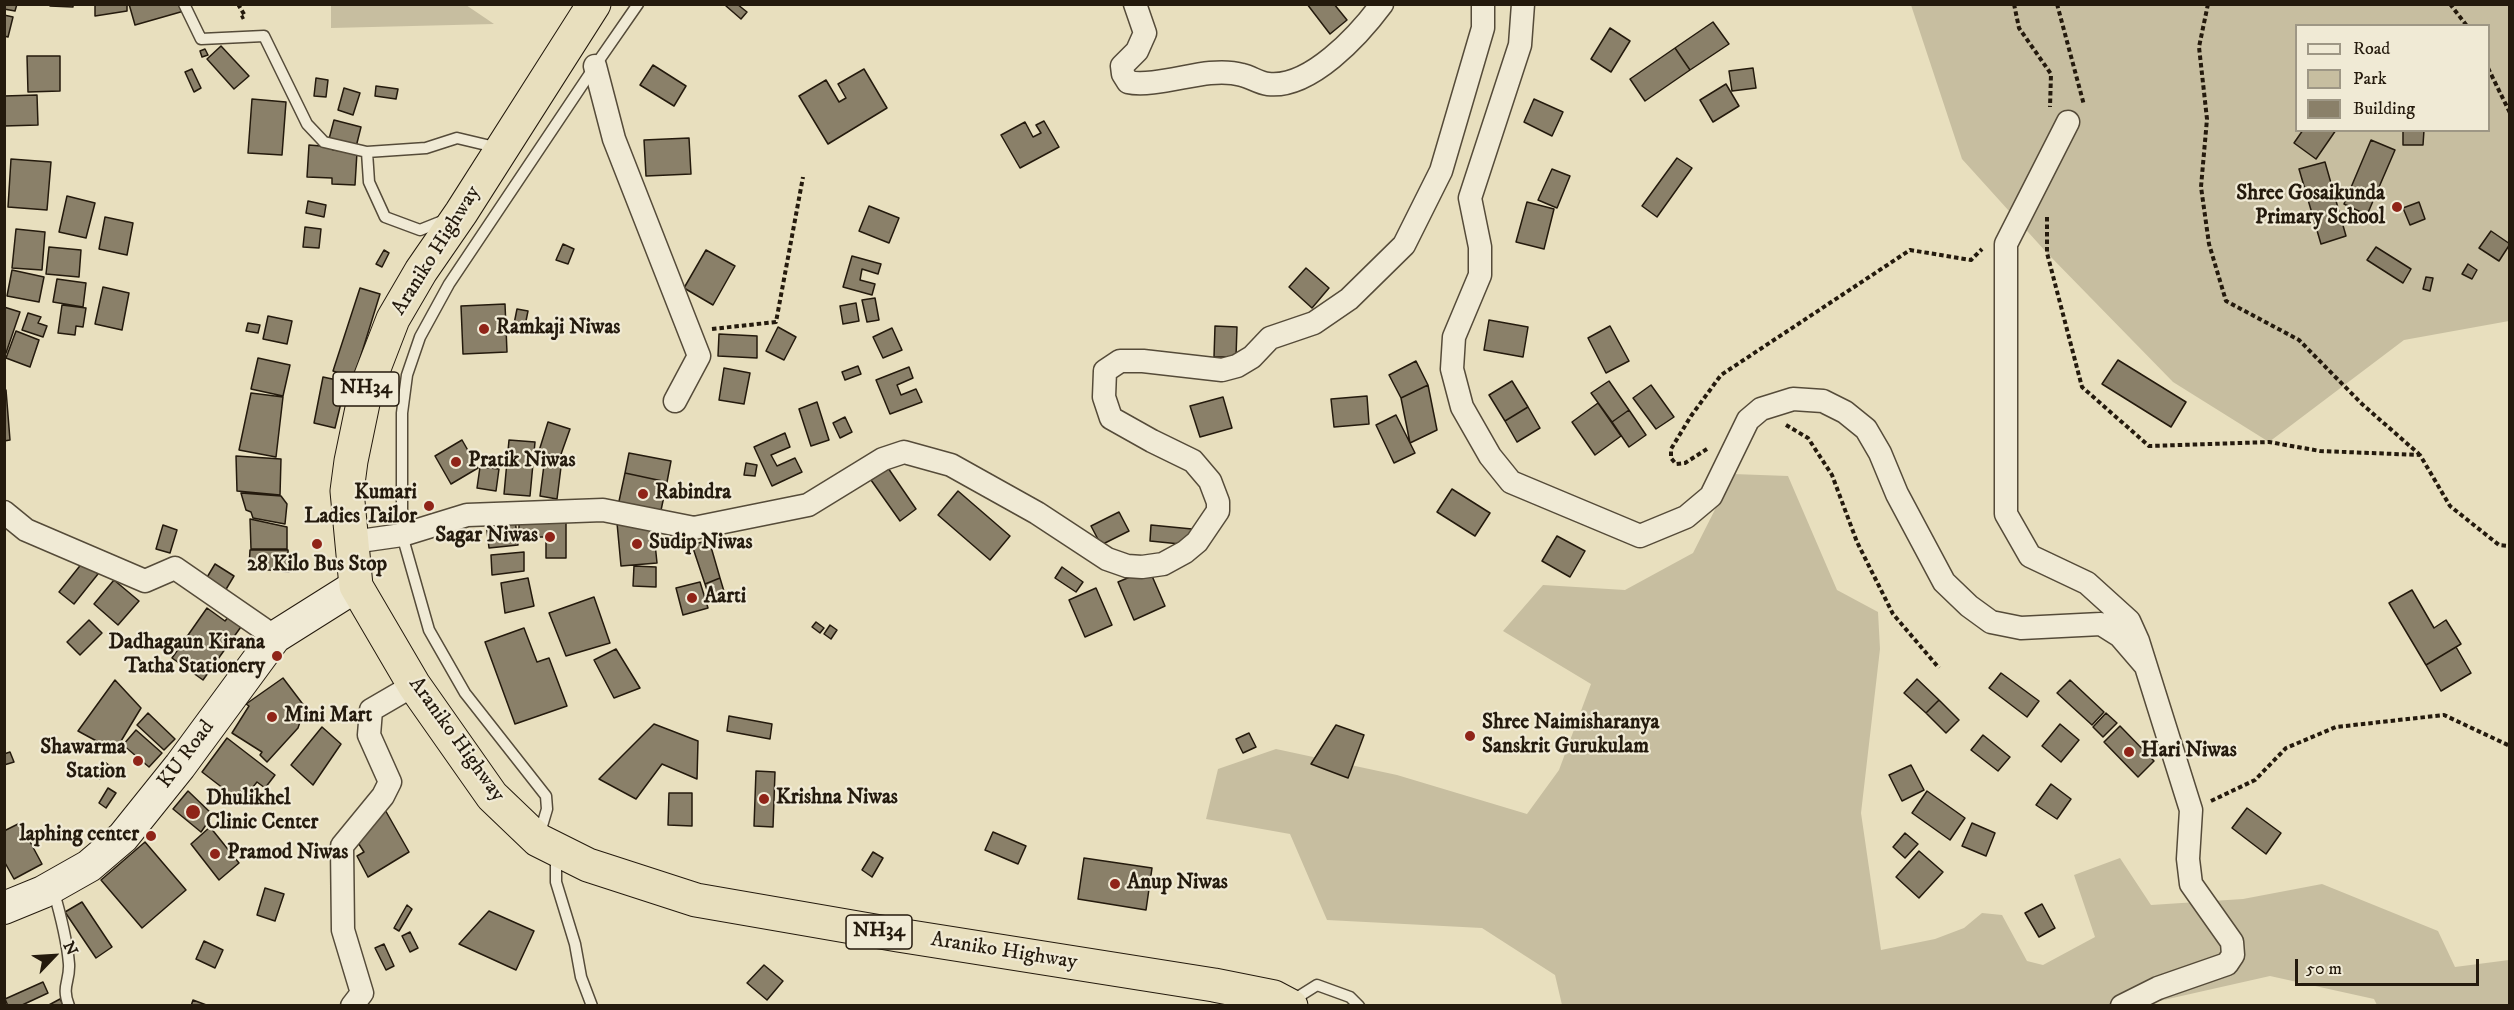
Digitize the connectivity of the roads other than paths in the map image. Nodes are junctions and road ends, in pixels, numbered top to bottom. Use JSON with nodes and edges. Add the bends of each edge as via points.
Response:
{"nodes":[{"id":1,"x":184,"y":4,"type":"edge"},
{"id":2,"x":594,"y":4,"type":"edge"},
{"id":3,"x":638,"y":4,"type":"edge"},
{"id":4,"x":1135,"y":4,"type":"edge"},
{"id":5,"x":1382,"y":4,"type":"edge"},
{"id":6,"x":1483,"y":4,"type":"edge"},
{"id":7,"x":1523,"y":4,"type":"edge"},
{"id":8,"x":595,"y":66,"type":"junction"},
{"id":9,"x":2059,"y":120,"type":"road end"},
{"id":10,"x":502,"y":149,"type":"junction"},
{"id":11,"x":367,"y":152,"type":"junction"},
{"id":12,"x":461,"y":213,"type":"junction"},
{"id":13,"x":675,"y":401,"type":"dead end"},
{"id":14,"x":4,"y":512,"type":"edge"},
{"id":15,"x":402,"y":535,"type":"junction"},
{"id":16,"x":353,"y":542,"type":"junction"},
{"id":17,"x":356,"y":586,"type":"junction"},
{"id":18,"x":275,"y":637,"type":"junction"},
{"id":19,"x":2145,"y":665,"type":"junction"},
{"id":20,"x":414,"y":685,"type":"junction"},
{"id":21,"x":547,"y":845,"type":"junction"},
{"id":22,"x":53,"y":887,"type":"junction"},
{"id":23,"x":4,"y":908,"type":"edge"},
{"id":24,"x":69,"y":1005,"type":"edge"},
{"id":25,"x":352,"y":1005,"type":"edge"},
{"id":26,"x":592,"y":1005,"type":"edge"},
{"id":27,"x":1289,"y":1005,"type":"edge"},
{"id":28,"x":1359,"y":1005,"type":"edge"},
{"id":29,"x":2122,"y":1005,"type":"edge"}],
"edges":[{"from":1,"to":11,"type":"lane","via":[[201,39],[264,36],[308,124],[324,142]]},
{"from":2,"to":10,"type":"highway","name":"Araniko Highway","number":"NH34"},
{"from":3,"to":8,"type":"lane"},
{"from":4,"to":5,"type":"street","via":[[1145,33],[1137,51],[1122,66],[1128,82],[1141,85],[1222,72],[1266,84],[1282,84],[1315,71],[1367,24]]},
{"from":6,"to":15,"type":"street","via":[[1483,28],[1441,171],[1404,246],[1349,299],[1314,323],[1270,338],[1237,366],[1222,370],[1120,361],[1105,371],[1104,397],[1111,418],[1192,461],[1210,481],[1218,501],[1218,511],[1197,542],[1163,564],[1127,566],[1107,559],[1037,513],[951,465],[904,452],[883,459],[808,505],[694,528],[603,510],[467,515]]},
{"from":7,"to":19,"type":"street","via":[[1520,45],[1470,198],[1480,247],[1480,275],[1454,337],[1452,369],[1462,407],[1490,456],[1511,482],[1640,536],[1686,517],[1711,496],[1748,420],[1761,409],[1793,399],[1823,401],[1866,429],[1944,582],[1969,606],[1991,622],[2021,628],[2101,624],[2120,636]]},
{"from":8,"to":13,"type":"street","via":[[614,139],[699,357]]},
{"from":8,"to":15,"type":"lane","via":[[449,284],[420,337],[407,375],[402,413]]},
{"from":9,"to":19,"type":"street","via":[[2006,244],[2006,514],[2030,556],[2087,583],[2129,621]]},
{"from":10,"to":11,"type":"lane","via":[[457,138],[426,148]]},
{"from":10,"to":12,"type":"highway","name":"Araniko Highway","number":"NH34"},
{"from":11,"to":12,"type":"lane","via":[[369,182],[384,217],[420,230]]},
{"from":12,"to":16,"type":"highway","name":"Araniko Highway","number":"NH34","via":[[393,320],[366,389],[347,491]]},
{"from":14,"to":18,"type":"street","via":[[26,530],[145,580],[175,568]]},
{"from":15,"to":16,"type":"street"},
{"from":15,"to":21,"type":"lane","via":[[429,630],[465,693],[546,796]]},
{"from":16,"to":17,"type":"highway","name":"Araniko Highway","number":"NH34"},
{"from":17,"to":18,"type":"street","name":"KU Road"},
{"from":17,"to":20,"type":"highway","name":"Araniko Highway","number":"NH34"},
{"from":18,"to":22,"type":"street","name":"KU Road","via":[[123,837],[89,866]]},
{"from":19,"to":29,"type":"street","via":[[2191,810],[2191,885],[2232,942],[2233,956],[2227,964]]},
{"from":20,"to":21,"type":"highway","name":"Araniko Highway","number":"NH34","via":[[492,796]]},
{"from":20,"to":25,"type":"street","via":[[371,710],[369,735],[390,782],[342,846],[343,930],[362,993]]},
{"from":21,"to":26,"type":"lane","via":[[581,977]]},
{"from":21,"to":27,"type":"highway","name":"Araniko Highway","number":"NH34","via":[[588,865],[696,900],[1224,986],[1274,997]]},
{"from":22,"to":23,"type":"street","name":"KU Road"},
{"from":22,"to":24,"type":"lane","via":[[69,965],[64,993]]},
{"from":27,"to":28,"type":"lane","via":[[1295,997],[1317,985],[1350,997]]}]}
